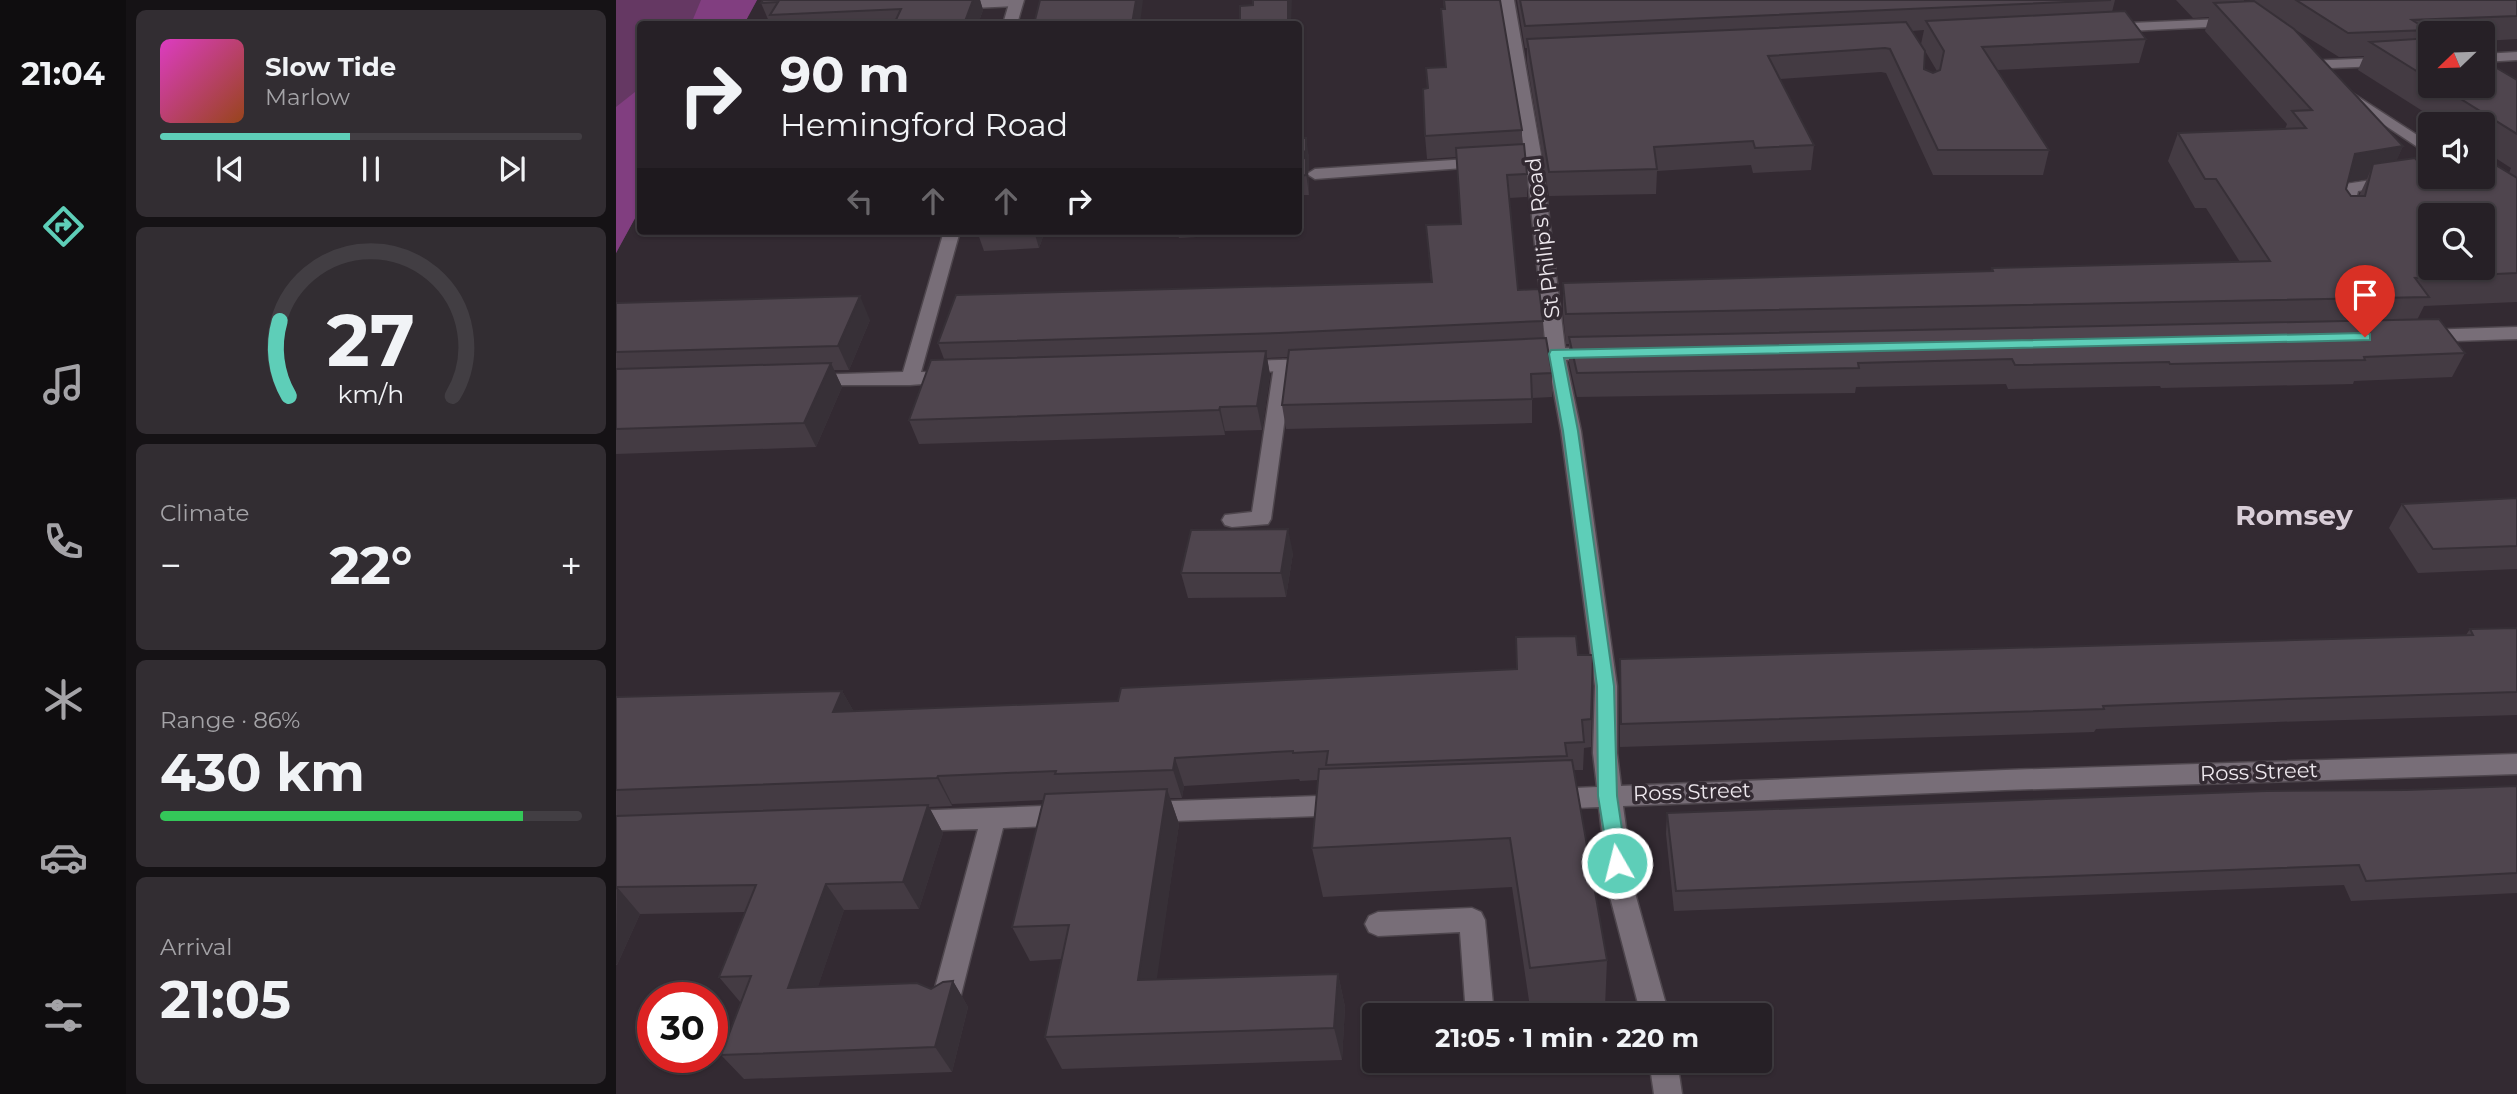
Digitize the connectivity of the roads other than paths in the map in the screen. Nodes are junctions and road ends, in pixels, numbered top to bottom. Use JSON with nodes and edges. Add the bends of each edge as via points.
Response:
{"nodes":[{"id":1,"x":1507,"y":0,"type":"edge"},
{"id":2,"x":1017,"y":1,"type":"edge"},
{"id":3,"x":935,"y":6,"type":"edge"},
{"id":4,"x":2225,"y":7,"type":"edge"},
{"id":5,"x":1011,"y":21,"type":"edge"},
{"id":6,"x":2097,"y":29,"type":"edge"},
{"id":7,"x":2517,"y":56,"type":"edge"},
{"id":8,"x":2496,"y":57,"type":"edge"},
{"id":9,"x":2418,"y":60,"type":"edge"},
{"id":10,"x":2418,"y":142,"type":"edge"},
{"id":11,"x":1520,"y":161,"type":"junction"},
{"id":12,"x":1315,"y":174,"type":"dead end"},
{"id":13,"x":2418,"y":178,"type":"edge"},
{"id":14,"x":2344,"y":219,"type":"edge"},
{"id":15,"x":951,"y":235,"type":"edge"},
{"id":16,"x":2517,"y":333,"type":"edge"},
{"id":17,"x":2406,"y":337,"type":"edge"},
{"id":18,"x":1610,"y":352,"type":"edge"},
{"id":19,"x":1556,"y":354,"type":"junction"},
{"id":20,"x":1502,"y":356,"type":"edge"},
{"id":21,"x":1338,"y":363,"type":"edge"},
{"id":22,"x":1283,"y":366,"type":"junction"},
{"id":23,"x":1228,"y":368,"type":"edge"},
{"id":24,"x":965,"y":377,"type":"edge"},
{"id":25,"x":910,"y":379,"type":"junction"},
{"id":26,"x":796,"y":381,"type":"edge"},
{"id":27,"x":1232,"y":520,"type":"dead end"},
{"id":28,"x":2517,"y":764,"type":"edge"},
{"id":29,"x":1608,"y":796,"type":"junction"},
{"id":30,"x":1535,"y":799,"type":"edge"},
{"id":31,"x":1373,"y":804,"type":"edge"},
{"id":32,"x":1118,"y":813,"type":"edge"},
{"id":33,"x":1090,"y":814,"type":"edge"},
{"id":34,"x":993,"y":817,"type":"junction"},
{"id":35,"x":881,"y":821,"type":"edge"},
{"id":36,"x":1378,"y":924,"type":"dead end"},
{"id":37,"x":946,"y":999,"type":"edge"},
{"id":38,"x":1479,"y":1003,"type":"edge"},
{"id":39,"x":1652,"y":1003,"type":"edge"},
{"id":40,"x":1665,"y":1073,"type":"edge"},
{"id":41,"x":1668,"y":1094,"type":"edge"}],
"edges":[{"from":1,"to":11,"type":"street","name":"St Philip's Road","via":[[1521,55]]},
{"from":2,"to":3,"type":"street"},
{"from":2,"to":5,"type":"street"},
{"from":4,"to":6,"type":"street","via":[[2250,25]]},
{"from":7,"to":8,"type":"street"},
{"from":9,"to":10,"type":"street","via":[[2300,61]]},
{"from":11,"to":12,"type":"street"},
{"from":11,"to":19,"type":"street","name":"St Philip's Road"},
{"from":13,"to":14,"type":"street","via":[[2351,187]]},
{"from":15,"to":25,"type":"street"},
{"from":16,"to":17,"type":"street"},
{"from":18,"to":19,"type":"street"},
{"from":19,"to":20,"type":"street"},
{"from":19,"to":29,"type":"street","name":"St Philip's Road","via":[[1606,686]]},
{"from":21,"to":22,"type":"street"},
{"from":22,"to":23,"type":"street"},
{"from":22,"to":27,"type":"street","via":[[1261,519]]},
{"from":24,"to":25,"type":"street"},
{"from":25,"to":26,"type":"street"},
{"from":28,"to":29,"type":"street","name":"Ross Street"},
{"from":29,"to":30,"type":"street","name":"Ross Street"},
{"from":29,"to":39,"type":"street","name":"St Philip's Road","via":[[1622,893]]},
{"from":31,"to":32,"type":"street"},
{"from":33,"to":34,"type":"street"},
{"from":34,"to":35,"type":"street"},
{"from":34,"to":37,"type":"street"},
{"from":36,"to":38,"type":"street","via":[[1472,920]]},
{"from":40,"to":41,"type":"street"}]}
